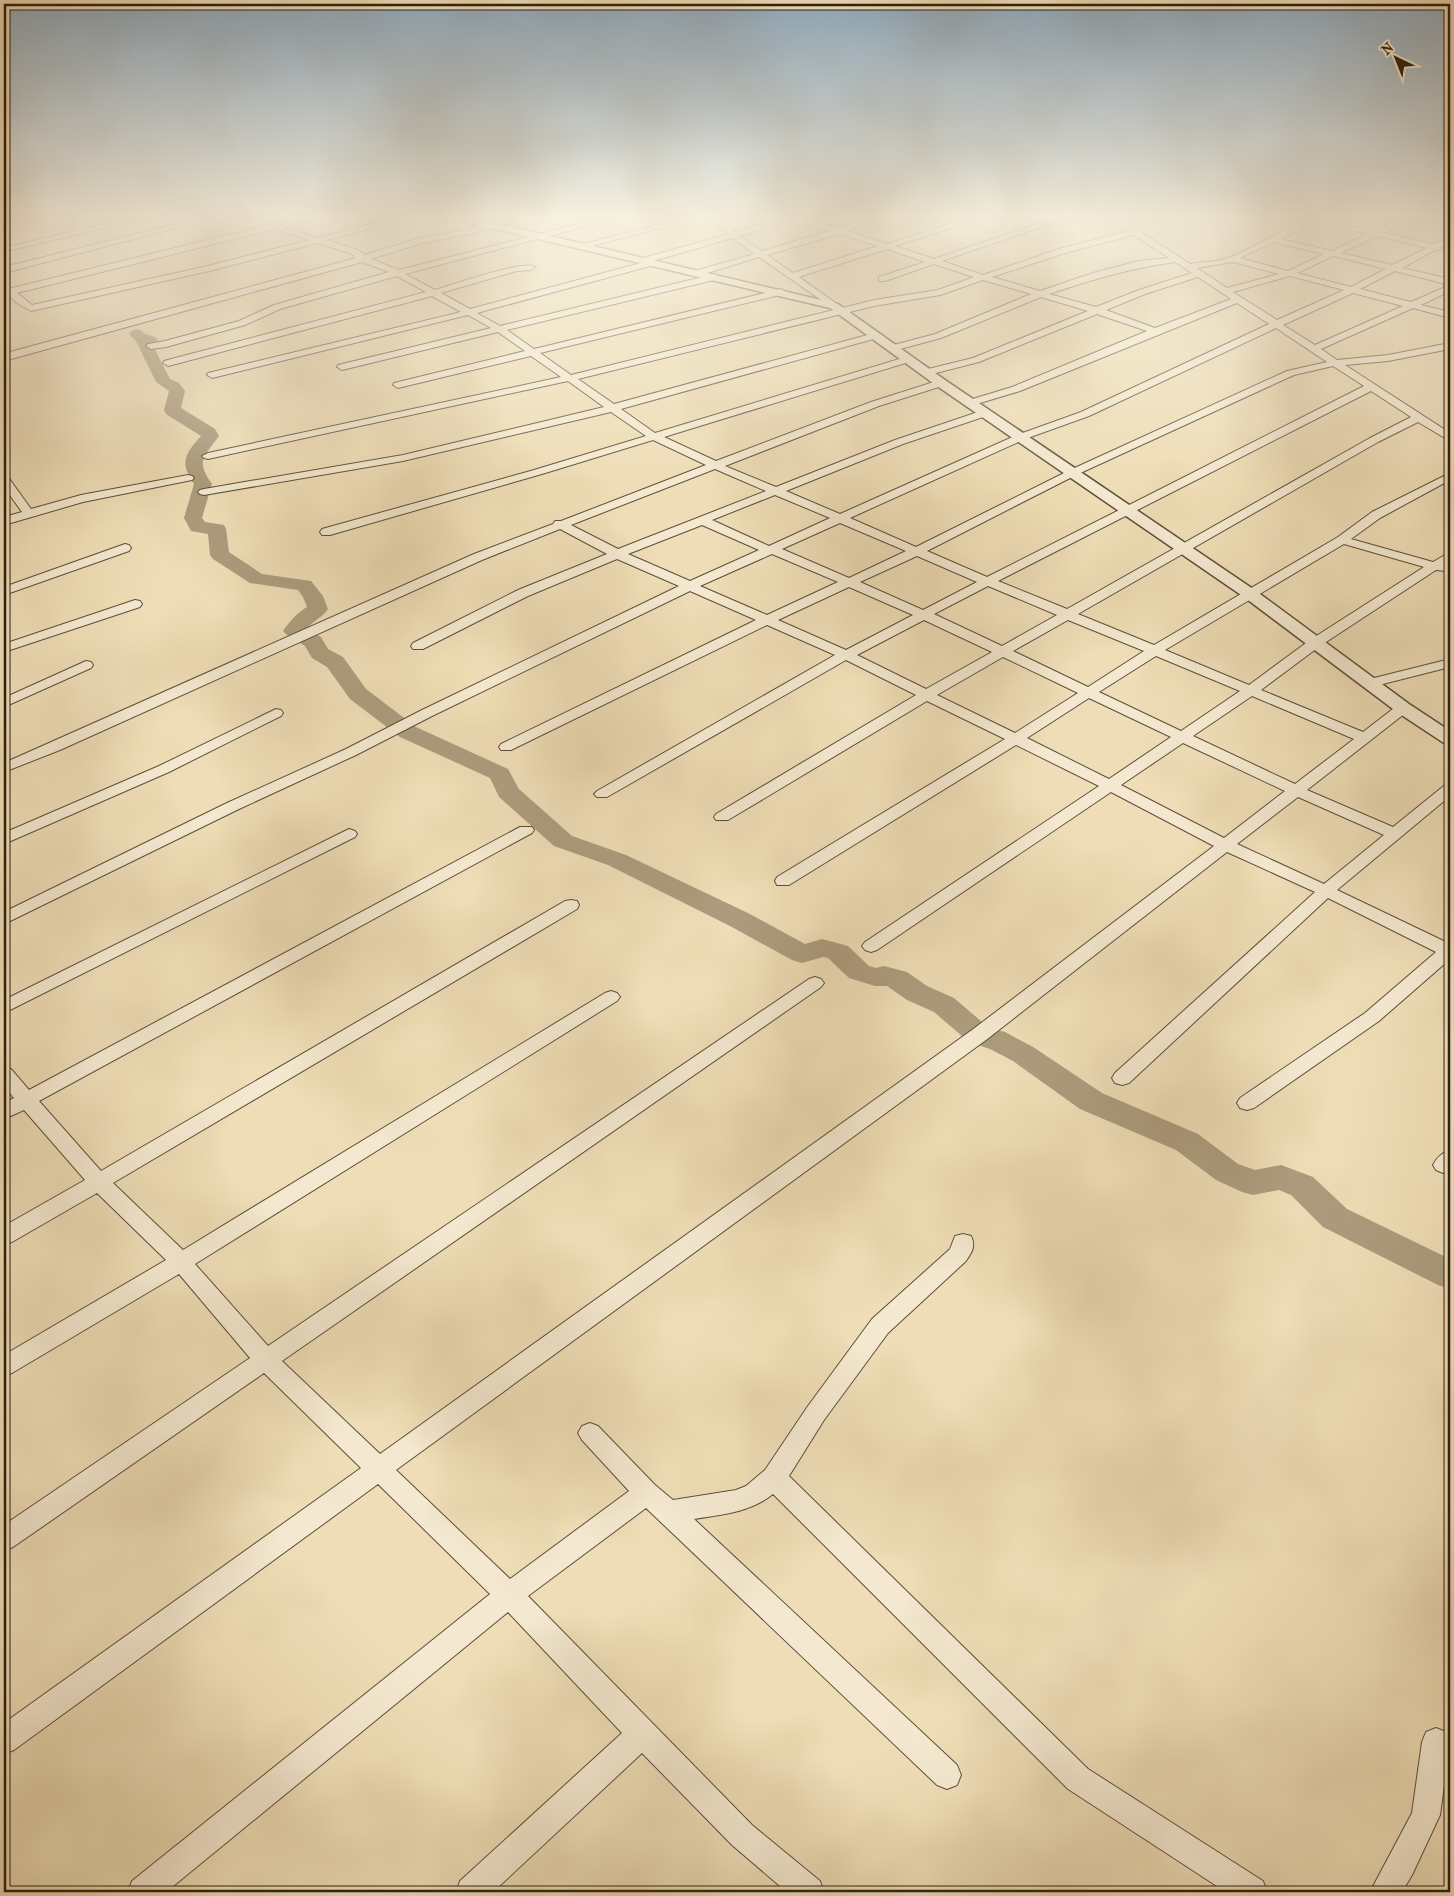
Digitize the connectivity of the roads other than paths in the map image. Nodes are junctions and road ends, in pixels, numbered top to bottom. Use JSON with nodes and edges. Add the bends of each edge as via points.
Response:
{"nodes":[{"id":1,"x":25,"y":304,"type":"edge"},
{"id":2,"x":47,"y":304,"type":"edge"},
{"id":3,"x":195,"y":304,"type":"edge"},
{"id":4,"x":289,"y":304,"type":"edge"},
{"id":5,"x":390,"y":304,"type":"edge"},
{"id":6,"x":456,"y":304,"type":"edge"},
{"id":7,"x":497,"y":304,"type":"edge"},
{"id":8,"x":601,"y":304,"type":"edge"},
{"id":9,"x":731,"y":304,"type":"edge"},
{"id":10,"x":823,"y":304,"type":"edge"},
{"id":11,"x":832,"y":304,"type":"edge"},
{"id":12,"x":863,"y":304,"type":"edge"},
{"id":13,"x":1015,"y":304,"type":"edge"},
{"id":14,"x":1077,"y":304,"type":"edge"},
{"id":15,"x":1110,"y":304,"type":"edge"},
{"id":16,"x":1224,"y":304,"type":"edge"},
{"id":17,"x":1246,"y":304,"type":"edge"},
{"id":18,"x":1319,"y":304,"type":"edge"},
{"id":19,"x":1406,"y":304,"type":"edge"},
{"id":20,"x":1415,"y":304,"type":"edge"},
{"id":21,"x":1412,"y":306,"type":"junction"},
{"id":22,"x":838,"y":309,"type":"junction"},
{"id":23,"x":1096,"y":310,"type":"junction"},
{"id":24,"x":470,"y":312,"type":"junction"},
{"id":25,"x":1450,"y":315,"type":"edge"},
{"id":26,"x":1275,"y":324,"type":"junction"},
{"id":27,"x":499,"y":329,"type":"junction"},
{"id":28,"x":1155,"y":331,"type":"junction"},
{"id":29,"x":874,"y":336,"type":"junction"},
{"id":30,"x":151,"y":346,"type":"dead end"},
{"id":31,"x":1450,"y":346,"type":"edge"},
{"id":32,"x":893,"y":348,"type":"junction"},
{"id":33,"x":1314,"y":349,"type":"junction"},
{"id":34,"x":535,"y":353,"type":"junction"},
{"id":35,"x":4,"y":358,"type":"edge"},
{"id":36,"x":909,"y":359,"type":"junction"},
{"id":37,"x":1334,"y":362,"type":"junction"},
{"id":38,"x":168,"y":363,"type":"dead end"},
{"id":39,"x":342,"y":367,"type":"dead end"},
{"id":40,"x":928,"y":372,"type":"junction"},
{"id":41,"x":212,"y":375,"type":"dead end"},
{"id":42,"x":570,"y":378,"type":"junction"},
{"id":43,"x":941,"y":383,"type":"junction"},
{"id":44,"x":398,"y":385,"type":"dead end"},
{"id":45,"x":1370,"y":387,"type":"junction"},
{"id":46,"x":970,"y":403,"type":"junction"},
{"id":47,"x":614,"y":408,"type":"junction"},
{"id":48,"x":985,"y":413,"type":"junction"},
{"id":49,"x":1419,"y":418,"type":"junction"},
{"id":50,"x":653,"y":436,"type":"junction"},
{"id":51,"x":1021,"y":437,"type":"junction"},
{"id":52,"x":1450,"y":438,"type":"edge"},
{"id":53,"x":208,"y":456,"type":"dead end"},
{"id":54,"x":717,"y":466,"type":"junction"},
{"id":55,"x":1072,"y":473,"type":"junction"},
{"id":56,"x":1450,"y":476,"type":"edge"},
{"id":57,"x":188,"y":478,"type":"dead end"},
{"id":58,"x":4,"y":479,"type":"edge"},
{"id":59,"x":774,"y":490,"type":"junction"},
{"id":60,"x":204,"y":492,"type":"dead end"},
{"id":61,"x":1125,"y":510,"type":"junction"},
{"id":62,"x":28,"y":513,"type":"junction"},
{"id":63,"x":840,"y":517,"type":"junction"},
{"id":64,"x":701,"y":520,"type":"junction"},
{"id":65,"x":4,"y":521,"type":"edge"},
{"id":66,"x":559,"y":524,"type":"junction"},
{"id":67,"x":326,"y":532,"type":"dead end"},
{"id":68,"x":1342,"y":540,"type":"junction"},
{"id":69,"x":126,"y":548,"type":"dead end"},
{"id":70,"x":770,"y":549,"type":"junction"},
{"id":71,"x":1183,"y":550,"type":"junction"},
{"id":72,"x":917,"y":551,"type":"junction"},
{"id":73,"x":617,"y":554,"type":"junction"},
{"id":74,"x":1450,"y":556,"type":"edge"},
{"id":75,"x":1444,"y":568,"type":"edge"},
{"id":76,"x":989,"y":582,"type":"junction"},
{"id":77,"x":850,"y":584,"type":"junction"},
{"id":78,"x":692,"y":585,"type":"junction"},
{"id":79,"x":4,"y":590,"type":"edge"},
{"id":80,"x":1250,"y":594,"type":"junction"},
{"id":81,"x":135,"y":604,"type":"dead end"},
{"id":82,"x":1069,"y":614,"type":"junction"},
{"id":83,"x":925,"y":615,"type":"junction"},
{"id":84,"x":767,"y":620,"type":"junction"},
{"id":85,"x":1316,"y":642,"type":"junction"},
{"id":86,"x":418,"y":646,"type":"dead end"},
{"id":87,"x":4,"y":648,"type":"edge"},
{"id":88,"x":1154,"y":651,"type":"junction"},
{"id":89,"x":1001,"y":652,"type":"junction"},
{"id":90,"x":846,"y":655,"type":"junction"},
{"id":91,"x":1450,"y":663,"type":"edge"},
{"id":92,"x":86,"y":665,"type":"dead end"},
{"id":93,"x":1371,"y":683,"type":"junction"},
{"id":94,"x":1250,"y":691,"type":"junction"},
{"id":95,"x":1088,"y":693,"type":"junction"},
{"id":96,"x":926,"y":695,"type":"junction"},
{"id":97,"x":4,"y":703,"type":"edge"},
{"id":98,"x":1403,"y":708,"type":"junction"},
{"id":99,"x":276,"y":713,"type":"dead end"},
{"id":100,"x":1181,"y":737,"type":"junction"},
{"id":101,"x":1363,"y":737,"type":"junction"},
{"id":102,"x":1450,"y":739,"type":"edge"},
{"id":103,"x":1014,"y":740,"type":"junction"},
{"id":104,"x":506,"y":747,"type":"dead end"},
{"id":105,"x":4,"y":768,"type":"edge"},
{"id":106,"x":1109,"y":785,"type":"junction"},
{"id":107,"x":1450,"y":788,"type":"edge"},
{"id":108,"x":1297,"y":791,"type":"junction"},
{"id":109,"x":602,"y":794,"type":"dead end"},
{"id":110,"x":722,"y":817,"type":"dead end"},
{"id":111,"x":526,"y":830,"type":"dead end"},
{"id":112,"x":349,"y":834,"type":"dead end"},
{"id":113,"x":1394,"y":834,"type":"junction"},
{"id":114,"x":4,"y":839,"type":"edge"},
{"id":115,"x":1225,"y":845,"type":"junction"},
{"id":116,"x":783,"y":881,"type":"dead end"},
{"id":117,"x":1326,"y":891,"type":"junction"},
{"id":118,"x":571,"y":905,"type":"dead end"},
{"id":119,"x":4,"y":919,"type":"edge"},
{"id":120,"x":871,"y":946,"type":"dead end"},
{"id":121,"x":1450,"y":951,"type":"edge"},
{"id":122,"x":815,"y":983,"type":"dead end"},
{"id":123,"x":611,"y":997,"type":"dead end"},
{"id":124,"x":4,"y":1006,"type":"edge"},
{"id":125,"x":4,"y":1074,"type":"edge"},
{"id":126,"x":1122,"y":1078,"type":"dead end"},
{"id":127,"x":26,"y":1100,"type":"junction"},
{"id":128,"x":1247,"y":1103,"type":"dead end"},
{"id":129,"x":4,"y":1112,"type":"edge"},
{"id":130,"x":99,"y":1182,"type":"junction"},
{"id":131,"x":4,"y":1236,"type":"edge"},
{"id":132,"x":963,"y":1242,"type":"dead end"},
{"id":133,"x":181,"y":1262,"type":"junction"},
{"id":134,"x":266,"y":1360,"type":"junction"},
{"id":135,"x":4,"y":1366,"type":"edge"},
{"id":136,"x":590,"y":1433,"type":"dead end"},
{"id":137,"x":378,"y":1469,"type":"junction"},
{"id":138,"x":774,"y":1478,"type":"junction"},
{"id":139,"x":646,"y":1494,"type":"junction"},
{"id":140,"x":669,"y":1512,"type":"junction"},
{"id":141,"x":4,"y":1539,"type":"edge"},
{"id":142,"x":509,"y":1595,"type":"junction"},
{"id":143,"x":642,"y":1734,"type":"junction"},
{"id":144,"x":4,"y":1740,"type":"edge"},
{"id":145,"x":1436,"y":1742,"type":"dead end"},
{"id":146,"x":947,"y":1775,"type":"dead end"},
{"id":147,"x":143,"y":1892,"type":"edge"},
{"id":148,"x":470,"y":1892,"type":"edge"},
{"id":149,"x":809,"y":1892,"type":"edge"},
{"id":150,"x":1252,"y":1892,"type":"edge"},
{"id":151,"x":1385,"y":1892,"type":"edge"}],
"edges":[{"from":1,"to":2,"type":"street","via":[[31,308]]},
{"from":3,"to":35,"type":"street"},
{"from":4,"to":30,"type":"street","via":[[242,323]]},
{"from":5,"to":38,"type":"street"},
{"from":6,"to":24,"type":"street"},
{"from":7,"to":24,"type":"street"},
{"from":8,"to":27,"type":"street"},
{"from":9,"to":34,"type":"street"},
{"from":10,"to":22,"type":"street"},
{"from":11,"to":22,"type":"street"},
{"from":12,"to":22,"type":"street"},
{"from":13,"to":32,"type":"street","via":[[938,336]]},
{"from":14,"to":23,"type":"street"},
{"from":15,"to":23,"type":"street"},
{"from":16,"to":28,"type":"street"},
{"from":17,"to":26,"type":"street"},
{"from":18,"to":26,"type":"street"},
{"from":19,"to":21,"type":"street"},
{"from":20,"to":21,"type":"street"},
{"from":21,"to":25,"type":"street"},
{"from":21,"to":33,"type":"street"},
{"from":22,"to":29,"type":"street"},
{"from":22,"to":42,"type":"street"},
{"from":23,"to":28,"type":"street"},
{"from":23,"to":40,"type":"street","via":[[976,360]]},
{"from":24,"to":27,"type":"street"},
{"from":24,"to":41,"type":"street"},
{"from":26,"to":33,"type":"street"},
{"from":26,"to":51,"type":"street","via":[[1085,414]]},
{"from":27,"to":34,"type":"street"},
{"from":27,"to":39,"type":"street"},
{"from":28,"to":46,"type":"street","via":[[1016,389]]},
{"from":29,"to":32,"type":"street"},
{"from":29,"to":47,"type":"street"},
{"from":31,"to":37,"type":"street","via":[[1388,358]]},
{"from":32,"to":36,"type":"street"},
{"from":33,"to":37,"type":"street"},
{"from":34,"to":42,"type":"street"},
{"from":34,"to":44,"type":"street"},
{"from":36,"to":40,"type":"street"},
{"from":36,"to":50,"type":"street"},
{"from":37,"to":45,"type":"street"},
{"from":37,"to":55,"type":"street","via":[[1291,373]]},
{"from":40,"to":43,"type":"street"},
{"from":42,"to":47,"type":"street"},
{"from":42,"to":53,"type":"street"},
{"from":43,"to":46,"type":"street"},
{"from":43,"to":54,"type":"street","via":[[875,404]]},
{"from":45,"to":49,"type":"street"},
{"from":45,"to":61,"type":"street"},
{"from":46,"to":48,"type":"street"},
{"from":47,"to":50,"type":"street"},
{"from":47,"to":60,"type":"street","via":[[403,458]]},
{"from":48,"to":51,"type":"street"},
{"from":48,"to":59,"type":"street"},
{"from":49,"to":52,"type":"street"},
{"from":49,"to":71,"type":"street","via":[[1374,440]]},
{"from":50,"to":54,"type":"street"},
{"from":50,"to":67,"type":"street"},
{"from":51,"to":55,"type":"street"},
{"from":51,"to":63,"type":"street"},
{"from":54,"to":59,"type":"street"},
{"from":54,"to":66,"type":"street"},
{"from":55,"to":61,"type":"street"},
{"from":55,"to":72,"type":"street"},
{"from":56,"to":68,"type":"street","via":[[1376,515]]},
{"from":57,"to":62,"type":"street"},
{"from":58,"to":62,"type":"street"},
{"from":59,"to":63,"type":"street"},
{"from":59,"to":64,"type":"street"},
{"from":61,"to":71,"type":"street"},
{"from":61,"to":76,"type":"street"},
{"from":62,"to":65,"type":"street"},
{"from":63,"to":70,"type":"street"},
{"from":63,"to":72,"type":"street"},
{"from":64,"to":70,"type":"street"},
{"from":64,"to":73,"type":"street"},
{"from":66,"to":73,"type":"street"},
{"from":66,"to":105,"type":"street","via":[[478,556]]},
{"from":68,"to":75,"type":"street"},
{"from":68,"to":80,"type":"street"},
{"from":69,"to":79,"type":"street"},
{"from":70,"to":77,"type":"street"},
{"from":70,"to":78,"type":"street"},
{"from":71,"to":80,"type":"street"},
{"from":71,"to":82,"type":"street"},
{"from":72,"to":76,"type":"street"},
{"from":72,"to":77,"type":"street"},
{"from":73,"to":78,"type":"street"},
{"from":73,"to":86,"type":"street","via":[[523,593]]},
{"from":74,"to":75,"type":"street"},
{"from":75,"to":85,"type":"street"},
{"from":76,"to":82,"type":"street"},
{"from":76,"to":83,"type":"street"},
{"from":77,"to":83,"type":"street"},
{"from":77,"to":84,"type":"street"},
{"from":78,"to":84,"type":"street"},
{"from":78,"to":119,"type":"street"},
{"from":80,"to":85,"type":"street"},
{"from":80,"to":88,"type":"street"},
{"from":81,"to":87,"type":"street"},
{"from":82,"to":88,"type":"street"},
{"from":82,"to":89,"type":"street"},
{"from":83,"to":89,"type":"street"},
{"from":83,"to":90,"type":"street"},
{"from":84,"to":90,"type":"street"},
{"from":84,"to":104,"type":"street"},
{"from":85,"to":93,"type":"street"},
{"from":85,"to":94,"type":"street"},
{"from":88,"to":94,"type":"street"},
{"from":88,"to":95,"type":"street"},
{"from":89,"to":95,"type":"street"},
{"from":89,"to":96,"type":"street"},
{"from":90,"to":96,"type":"street"},
{"from":90,"to":109,"type":"street"},
{"from":91,"to":93,"type":"street"},
{"from":92,"to":97,"type":"street"},
{"from":93,"to":98,"type":"street"},
{"from":94,"to":100,"type":"street"},
{"from":94,"to":101,"type":"street"},
{"from":95,"to":100,"type":"street"},
{"from":95,"to":103,"type":"street"},
{"from":96,"to":103,"type":"street"},
{"from":96,"to":110,"type":"street"},
{"from":98,"to":101,"type":"street"},
{"from":98,"to":102,"type":"street"},
{"from":99,"to":114,"type":"street","via":[[164,768]]},
{"from":100,"to":106,"type":"street"},
{"from":100,"to":108,"type":"street"},
{"from":101,"to":108,"type":"street"},
{"from":103,"to":106,"type":"street"},
{"from":103,"to":116,"type":"street"},
{"from":106,"to":115,"type":"street"},
{"from":106,"to":120,"type":"street"},
{"from":107,"to":113,"type":"street"},
{"from":108,"to":113,"type":"street"},
{"from":108,"to":115,"type":"street"},
{"from":111,"to":127,"type":"street"},
{"from":112,"to":124,"type":"street"},
{"from":113,"to":117,"type":"street"},
{"from":115,"to":117,"type":"street"},
{"from":115,"to":137,"type":"street","via":[[971,1041]]},
{"from":117,"to":121,"type":"street"},
{"from":117,"to":126,"type":"street"},
{"from":118,"to":130,"type":"street"},
{"from":121,"to":128,"type":"street","via":[[1372,1017]]},
{"from":122,"to":134,"type":"street"},
{"from":123,"to":133,"type":"street"},
{"from":125,"to":127,"type":"street"},
{"from":127,"to":129,"type":"street"},
{"from":127,"to":130,"type":"street"},
{"from":130,"to":131,"type":"street"},
{"from":130,"to":133,"type":"street"},
{"from":132,"to":138,"type":"street","via":[[958,1255],[880,1326],[816,1413]]},
{"from":133,"to":134,"type":"street"},
{"from":133,"to":135,"type":"street"},
{"from":134,"to":137,"type":"street"},
{"from":134,"to":141,"type":"street"},
{"from":136,"to":139,"type":"street"},
{"from":137,"to":142,"type":"street"},
{"from":137,"to":144,"type":"street"},
{"from":138,"to":140,"type":"street","via":[[755,1494],[736,1501]]},
{"from":138,"to":150,"type":"street","via":[[1078,1780]]},
{"from":139,"to":140,"type":"street"},
{"from":139,"to":142,"type":"street"},
{"from":140,"to":146,"type":"street"},
{"from":142,"to":143,"type":"street"},
{"from":142,"to":147,"type":"street"},
{"from":143,"to":148,"type":"street"},
{"from":143,"to":149,"type":"street","via":[[742,1835]]},
{"from":145,"to":151,"type":"street","via":[[1426,1815]]}]}
